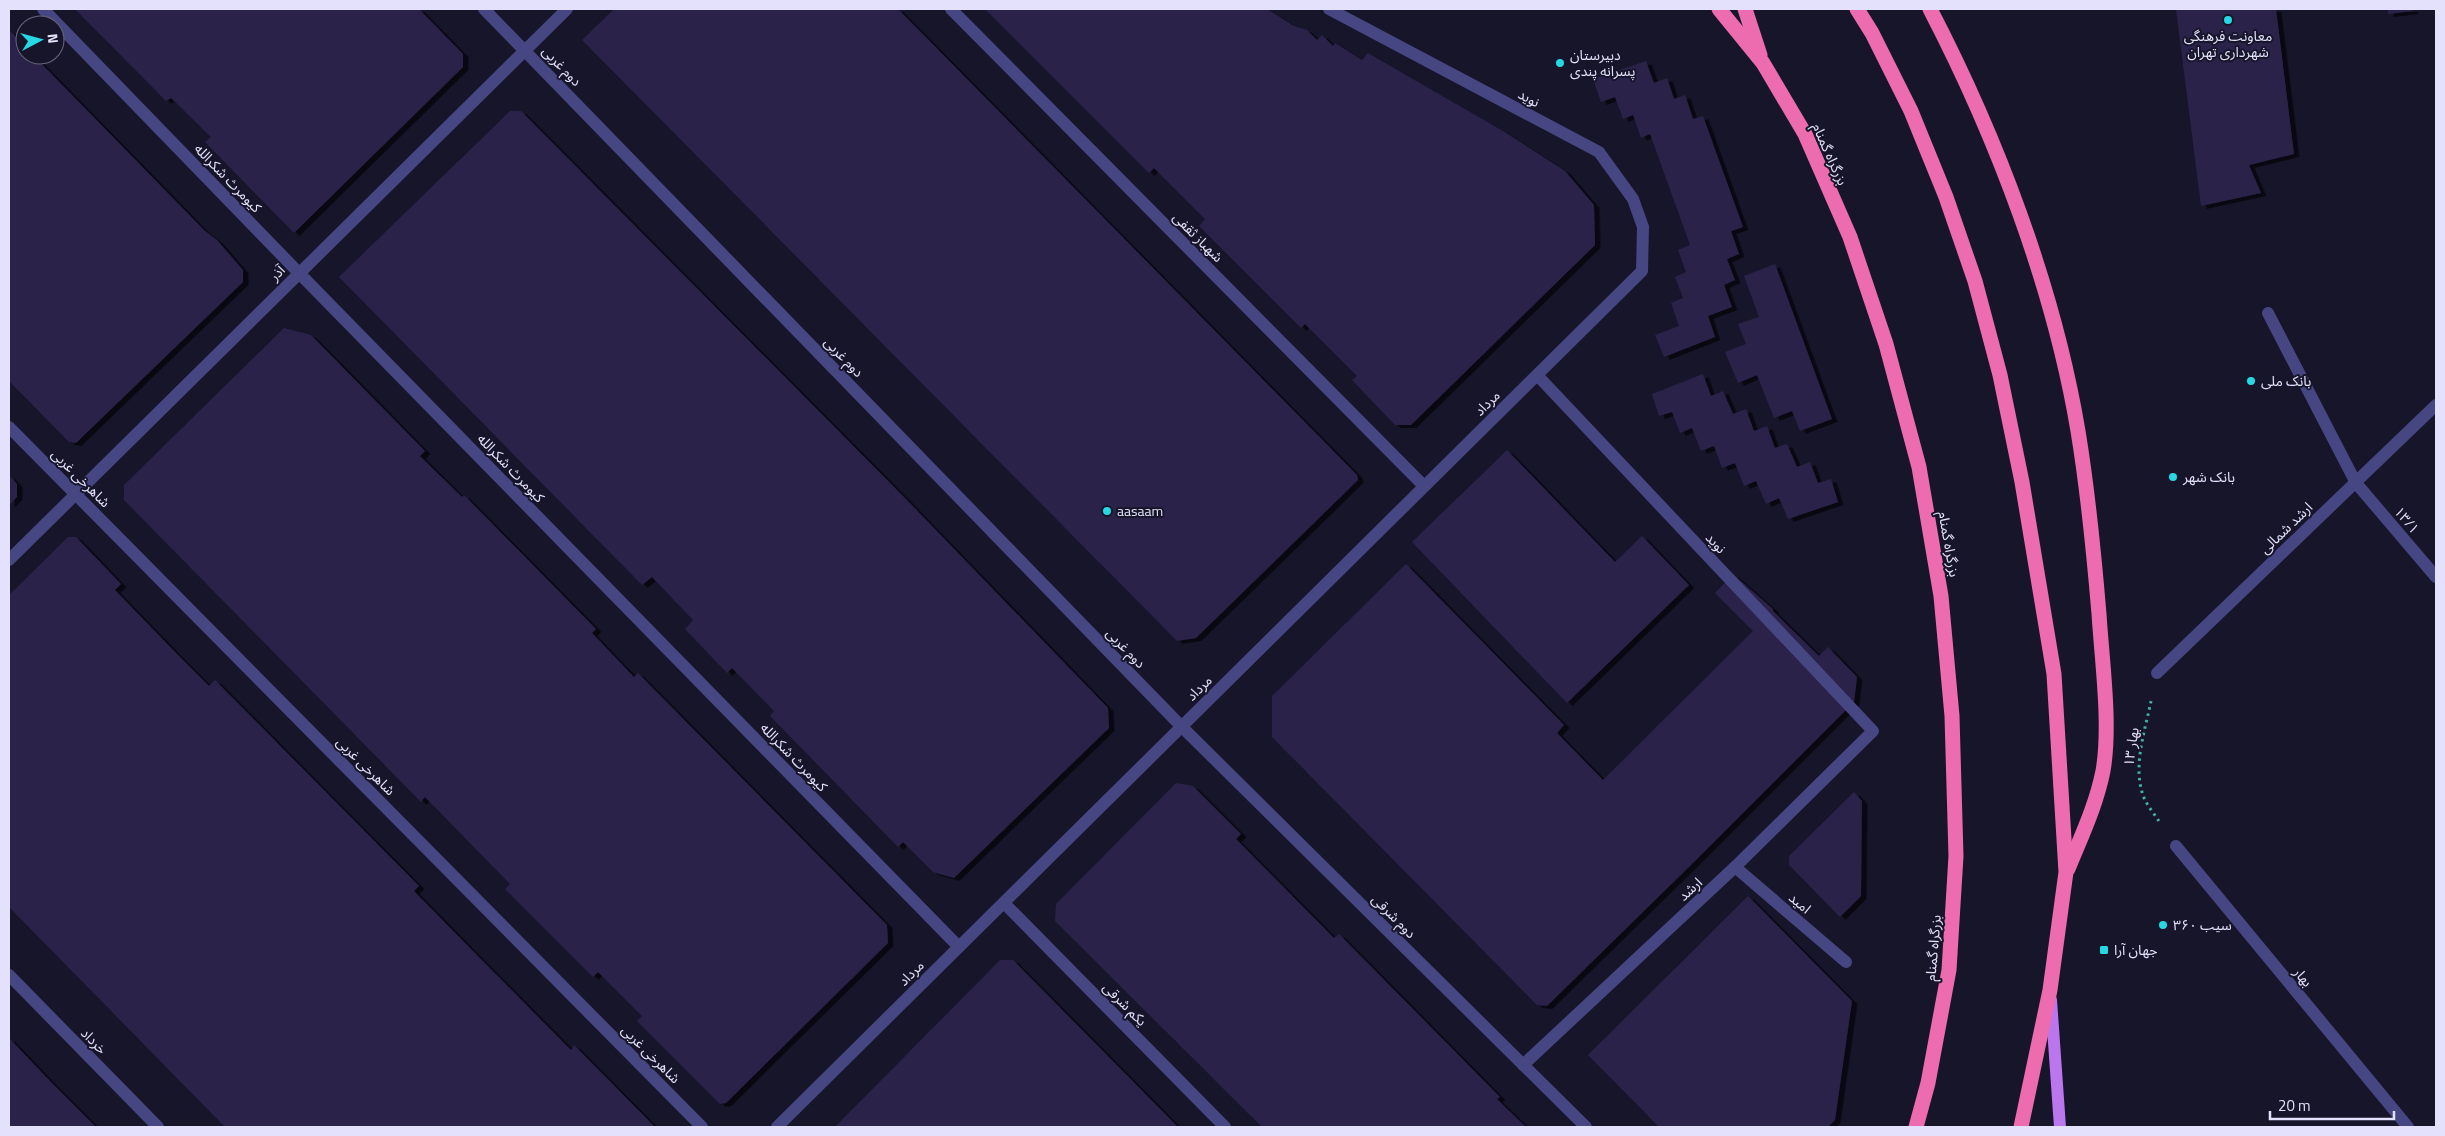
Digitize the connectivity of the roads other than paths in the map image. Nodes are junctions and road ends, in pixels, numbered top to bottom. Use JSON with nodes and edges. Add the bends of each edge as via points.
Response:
{"nodes":[{"id":1,"x":43,"y":9,"type":"edge"},
{"id":2,"x":484,"y":9,"type":"edge"},
{"id":3,"x":567,"y":9,"type":"edge"},
{"id":4,"x":951,"y":9,"type":"edge"},
{"id":5,"x":1329,"y":9,"type":"edge"},
{"id":6,"x":1719,"y":9,"type":"edge"},
{"id":7,"x":1731,"y":9,"type":"edge"},
{"id":8,"x":1746,"y":9,"type":"edge"},
{"id":9,"x":1857,"y":9,"type":"edge"},
{"id":10,"x":1930,"y":9,"type":"edge"},
{"id":11,"x":525,"y":50,"type":"junction"},
{"id":12,"x":1762,"y":63,"type":"junction"},
{"id":13,"x":1642,"y":270,"type":"joint"},
{"id":14,"x":298,"y":273,"type":"junction"},
{"id":15,"x":2268,"y":313,"type":"dead end"},
{"id":16,"x":1537,"y":375,"type":"junction"},
{"id":17,"x":2436,"y":405,"type":"edge"},
{"id":18,"x":9,"y":427,"type":"edge"},
{"id":19,"x":2356,"y":483,"type":"junction"},
{"id":20,"x":1424,"y":486,"type":"junction"},
{"id":21,"x":76,"y":494,"type":"junction"},
{"id":22,"x":9,"y":560,"type":"edge"},
{"id":23,"x":2436,"y":577,"type":"edge"},
{"id":24,"x":2157,"y":673,"type":"road end"},
{"id":25,"x":1181,"y":726,"type":"junction"},
{"id":26,"x":1873,"y":732,"type":"joint"},
{"id":27,"x":2176,"y":846,"type":"road end"},
{"id":28,"x":1735,"y":867,"type":"junction"},
{"id":29,"x":2066,"y":872,"type":"junction"},
{"id":30,"x":1004,"y":902,"type":"junction"},
{"id":31,"x":959,"y":946,"type":"junction"},
{"id":32,"x":1846,"y":962,"type":"dead end"},
{"id":33,"x":9,"y":975,"type":"edge"},
{"id":34,"x":2050,"y":990,"type":"junction"},
{"id":35,"x":1523,"y":1064,"type":"junction"},
{"id":36,"x":158,"y":1127,"type":"edge"},
{"id":37,"x":702,"y":1127,"type":"edge"},
{"id":38,"x":777,"y":1127,"type":"edge"},
{"id":39,"x":1225,"y":1127,"type":"edge"},
{"id":40,"x":1586,"y":1127,"type":"edge"},
{"id":41,"x":1916,"y":1127,"type":"edge"},
{"id":42,"x":2021,"y":1127,"type":"edge"},
{"id":43,"x":2060,"y":1127,"type":"edge"},
{"id":44,"x":2408,"y":1127,"type":"edge"}],
"edges":[{"from":1,"to":14,"type":"street","name":"کیومرث شکرالله"},
{"from":2,"to":11,"type":"street","name":"دوم غربی"},
{"from":3,"to":11,"type":"street","name":"آذر"},
{"from":4,"to":20,"type":"street","name":"شهباز ثقفی"},
{"from":5,"to":13,"type":"street","name":"نوید","via":[[1599,152],[1633,199],[1644,227]]},
{"from":6,"to":12,"type":"highway","name":"بزرگراه گمنام"},
{"from":7,"to":12,"type":"highway"},
{"from":8,"to":12,"type":"highway"},
{"from":9,"to":29,"type":"highway","via":[[1911,112],[1946,197],[1975,282],[2000,375],[2022,482],[2054,674]]},
{"from":10,"to":29,"type":"highway","via":[[1954,55],[2031,246],[2053,319],[2078,431],[2097,597],[2105,727],[2103,770],[2095,804]]},
{"from":11,"to":14,"type":"street","name":"آذر"},
{"from":11,"to":25,"type":"street","name":"دوم غربی"},
{"from":12,"to":41,"type":"highway","name":"بزرگراه گمنام","via":[[1805,134],[1850,238],[1886,344],[1919,467],[1941,596],[1952,716],[1956,856],[1949,970],[1928,1083]]},
{"from":13,"to":16,"type":"street","name":"مرداد"},
{"from":14,"to":21,"type":"street","name":"آذر"},
{"from":14,"to":31,"type":"street","name":"کیومرث شکرالله"},
{"from":15,"to":19,"type":"street","name":"۱۳/۱"},
{"from":16,"to":20,"type":"street","name":"مرداد"},
{"from":16,"to":26,"type":"street","name":"نوید"},
{"from":17,"to":19,"type":"street","name":"ارشد شمالی"},
{"from":18,"to":21,"type":"street","name":"شاهرخی غربی"},
{"from":19,"to":23,"type":"street","name":"۱۳/۱"},
{"from":19,"to":24,"type":"street","name":"ارشد شمالی"},
{"from":20,"to":25,"type":"street","name":"مرداد"},
{"from":21,"to":22,"type":"street","name":"آذر"},
{"from":21,"to":37,"type":"street","name":"شاهرخی غربی"},
{"from":25,"to":30,"type":"street","name":"مرداد"},
{"from":25,"to":35,"type":"street","name":"دوم شرقی"},
{"from":26,"to":28,"type":"street","name":"ارشد"},
{"from":27,"to":44,"type":"street","name":"بهار"},
{"from":28,"to":32,"type":"street","name":"امید"},
{"from":28,"to":35,"type":"street","name":"ارشد"},
{"from":29,"to":34,"type":"highway"},
{"from":30,"to":31,"type":"street","name":"مرداد"},
{"from":30,"to":39,"type":"street","name":"یکم شرقی"},
{"from":31,"to":38,"type":"street","name":"مرداد"},
{"from":33,"to":36,"type":"street","name":"خرداد"},
{"from":34,"to":42,"type":"highway"},
{"from":34,"to":43,"type":"main road"},
{"from":35,"to":40,"type":"street","name":"دوم شرقی"}]}
